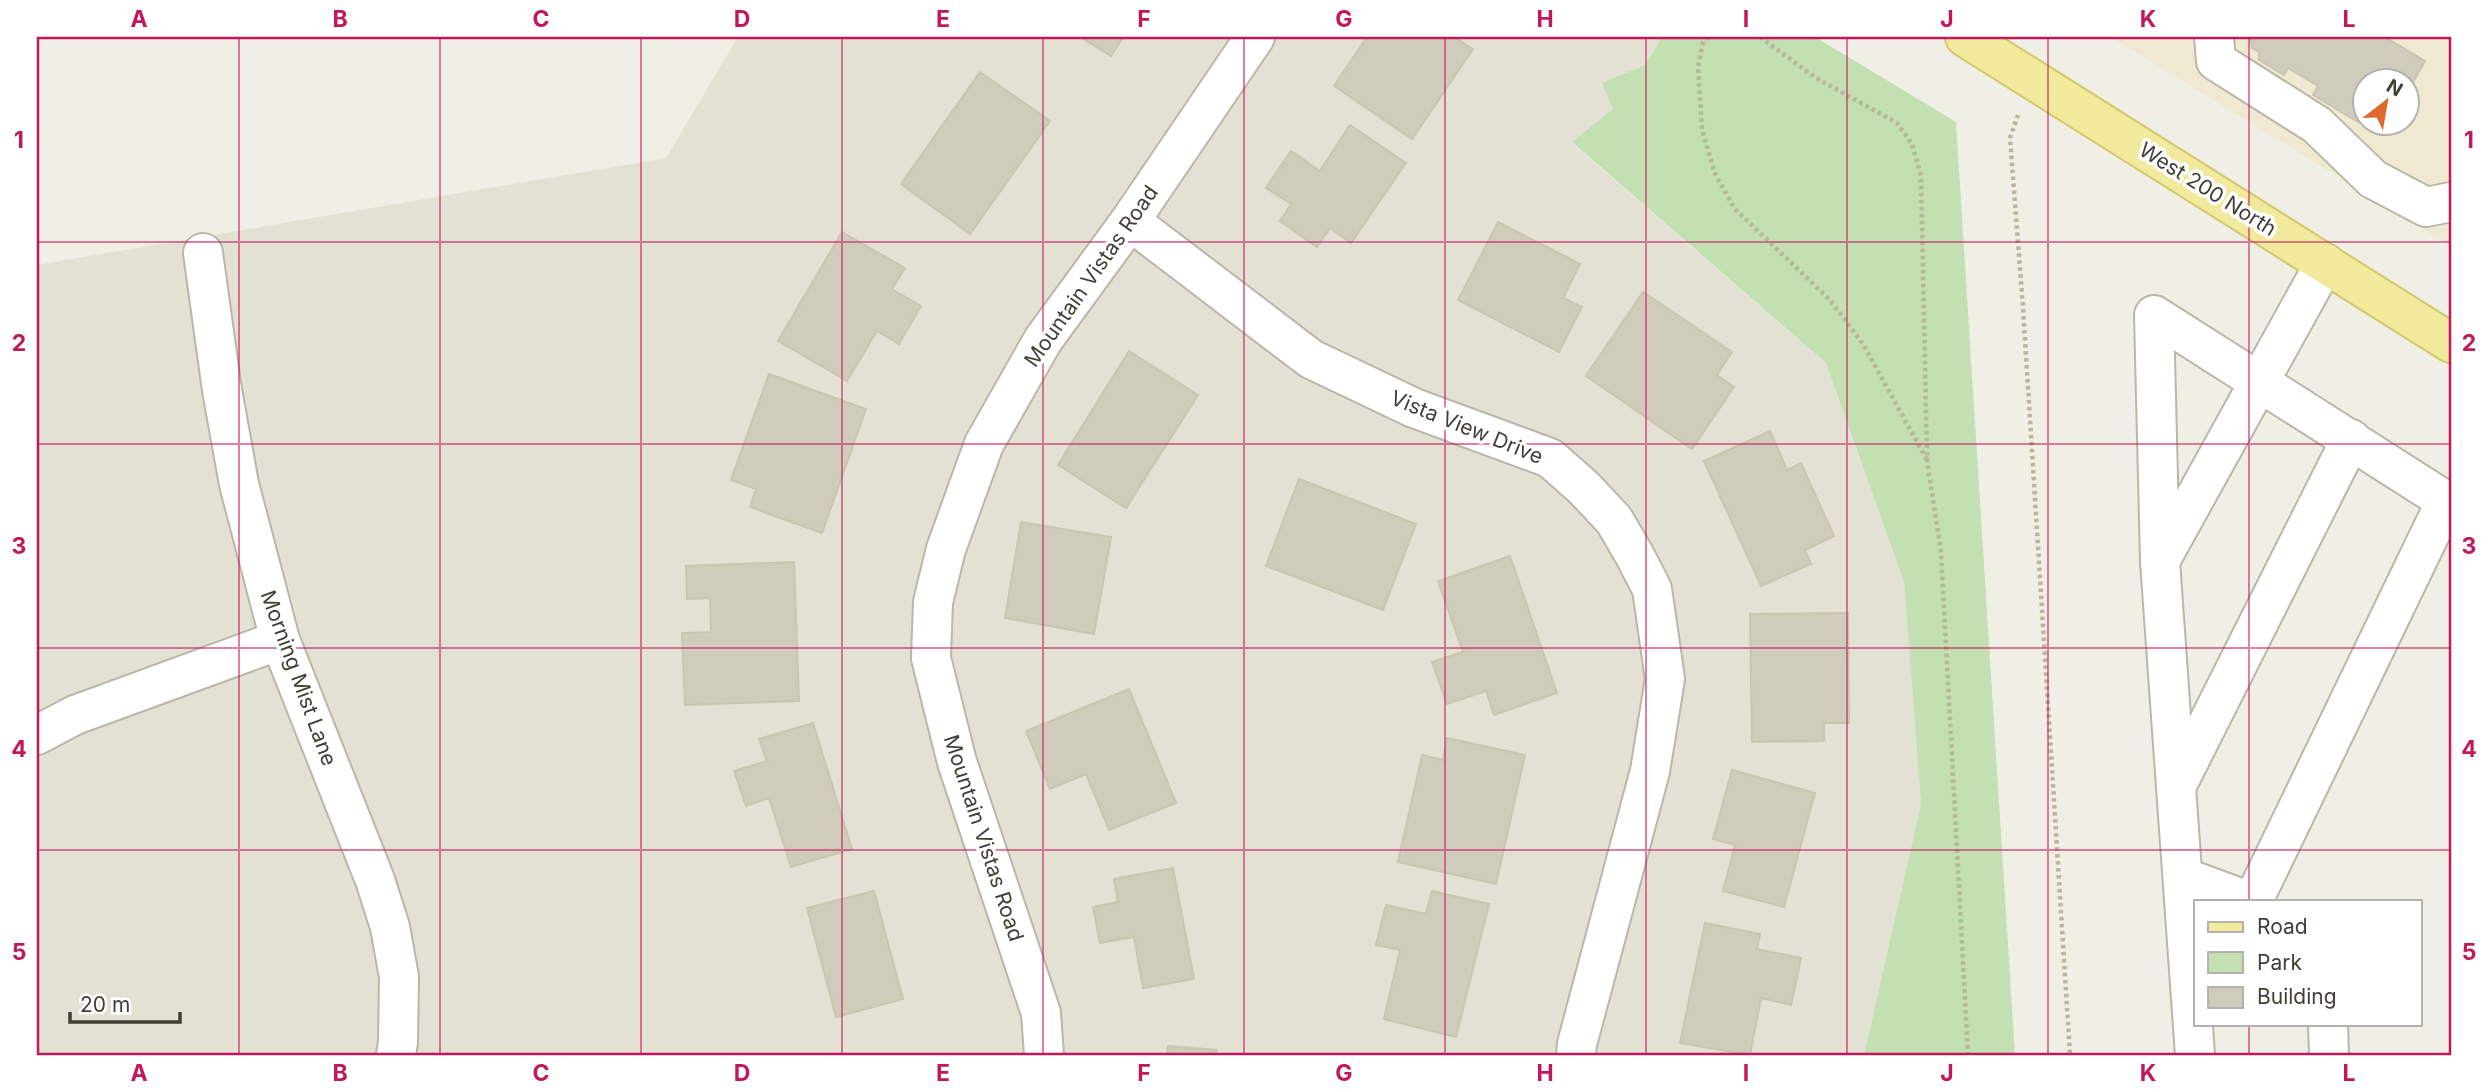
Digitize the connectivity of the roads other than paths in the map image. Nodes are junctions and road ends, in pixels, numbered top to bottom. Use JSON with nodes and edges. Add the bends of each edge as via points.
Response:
{"nodes":[{"id":1,"x":1255,"y":37,"type":"edge"},
{"id":2,"x":1965,"y":37,"type":"edge"},
{"id":3,"x":2214,"y":37,"type":"edge"},
{"id":4,"x":2451,"y":202,"type":"edge"},
{"id":5,"x":1130,"y":221,"type":"junction"},
{"id":6,"x":203,"y":253,"type":"dead end"},
{"id":7,"x":2325,"y":263,"type":"junction"},
{"id":8,"x":2451,"y":342,"type":"edge"},
{"id":9,"x":2260,"y":381,"type":"junction"},
{"id":10,"x":2351,"y":439,"type":"junction"},
{"id":11,"x":2449,"y":502,"type":"edge"},
{"id":12,"x":2160,"y":561,"type":"junction"},
{"id":13,"x":280,"y":639,"type":"junction"},
{"id":14,"x":37,"y":735,"type":"edge"},
{"id":15,"x":2176,"y":787,"type":"junction"},
{"id":16,"x":2183,"y":877,"type":"junction"},
{"id":17,"x":2248,"y":900,"type":"edge"},
{"id":18,"x":2251,"y":900,"type":"edge"},
{"id":19,"x":2328,"y":1026,"type":"edge"},
{"id":20,"x":396,"y":1055,"type":"edge"},
{"id":21,"x":1044,"y":1055,"type":"edge"},
{"id":22,"x":1576,"y":1055,"type":"edge"},
{"id":23,"x":2195,"y":1055,"type":"edge"},
{"id":24,"x":2329,"y":1055,"type":"edge"}],
"edges":[{"from":1,"to":5,"type":"street","name":"Mountain Vistas Road"},
{"from":2,"to":7,"type":"main road","name":"West 200 North"},
{"from":3,"to":4,"type":"street","via":[[2216,61],[2317,125],[2373,179],[2426,207]]},
{"from":5,"to":21,"type":"street","name":"Mountain Vistas Road","via":[[1043,340],[984,444],[946,549],[933,602],[931,658],[957,762],[1041,1013]]},
{"from":5,"to":22,"type":"street","name":"Vista View Drive","via":[[1311,359],[1414,408],[1550,458],[1614,520],[1635,556],[1652,589],[1665,678],[1650,771]]},
{"from":6,"to":13,"type":"street","name":"Morning Mist Lane","via":[[239,484]]},
{"from":7,"to":8,"type":"main road","name":"West 200 North"},
{"from":7,"to":9,"type":"street"},
{"from":9,"to":10,"type":"street"},
{"from":9,"to":12,"type":"street"},
{"from":9,"to":12,"type":"street","via":[[2154,315]]},
{"from":10,"to":11,"type":"street"},
{"from":10,"to":15,"type":"street"},
{"from":11,"to":18,"type":"street"},
{"from":12,"to":15,"type":"street"},
{"from":13,"to":14,"type":"street","via":[[75,715]]},
{"from":13,"to":20,"type":"street","name":"Morning Mist Lane","via":[[390,927],[399,977]]},
{"from":15,"to":16,"type":"street"},
{"from":16,"to":17,"type":"street"},
{"from":16,"to":23,"type":"street"},
{"from":19,"to":24,"type":"street"}]}
